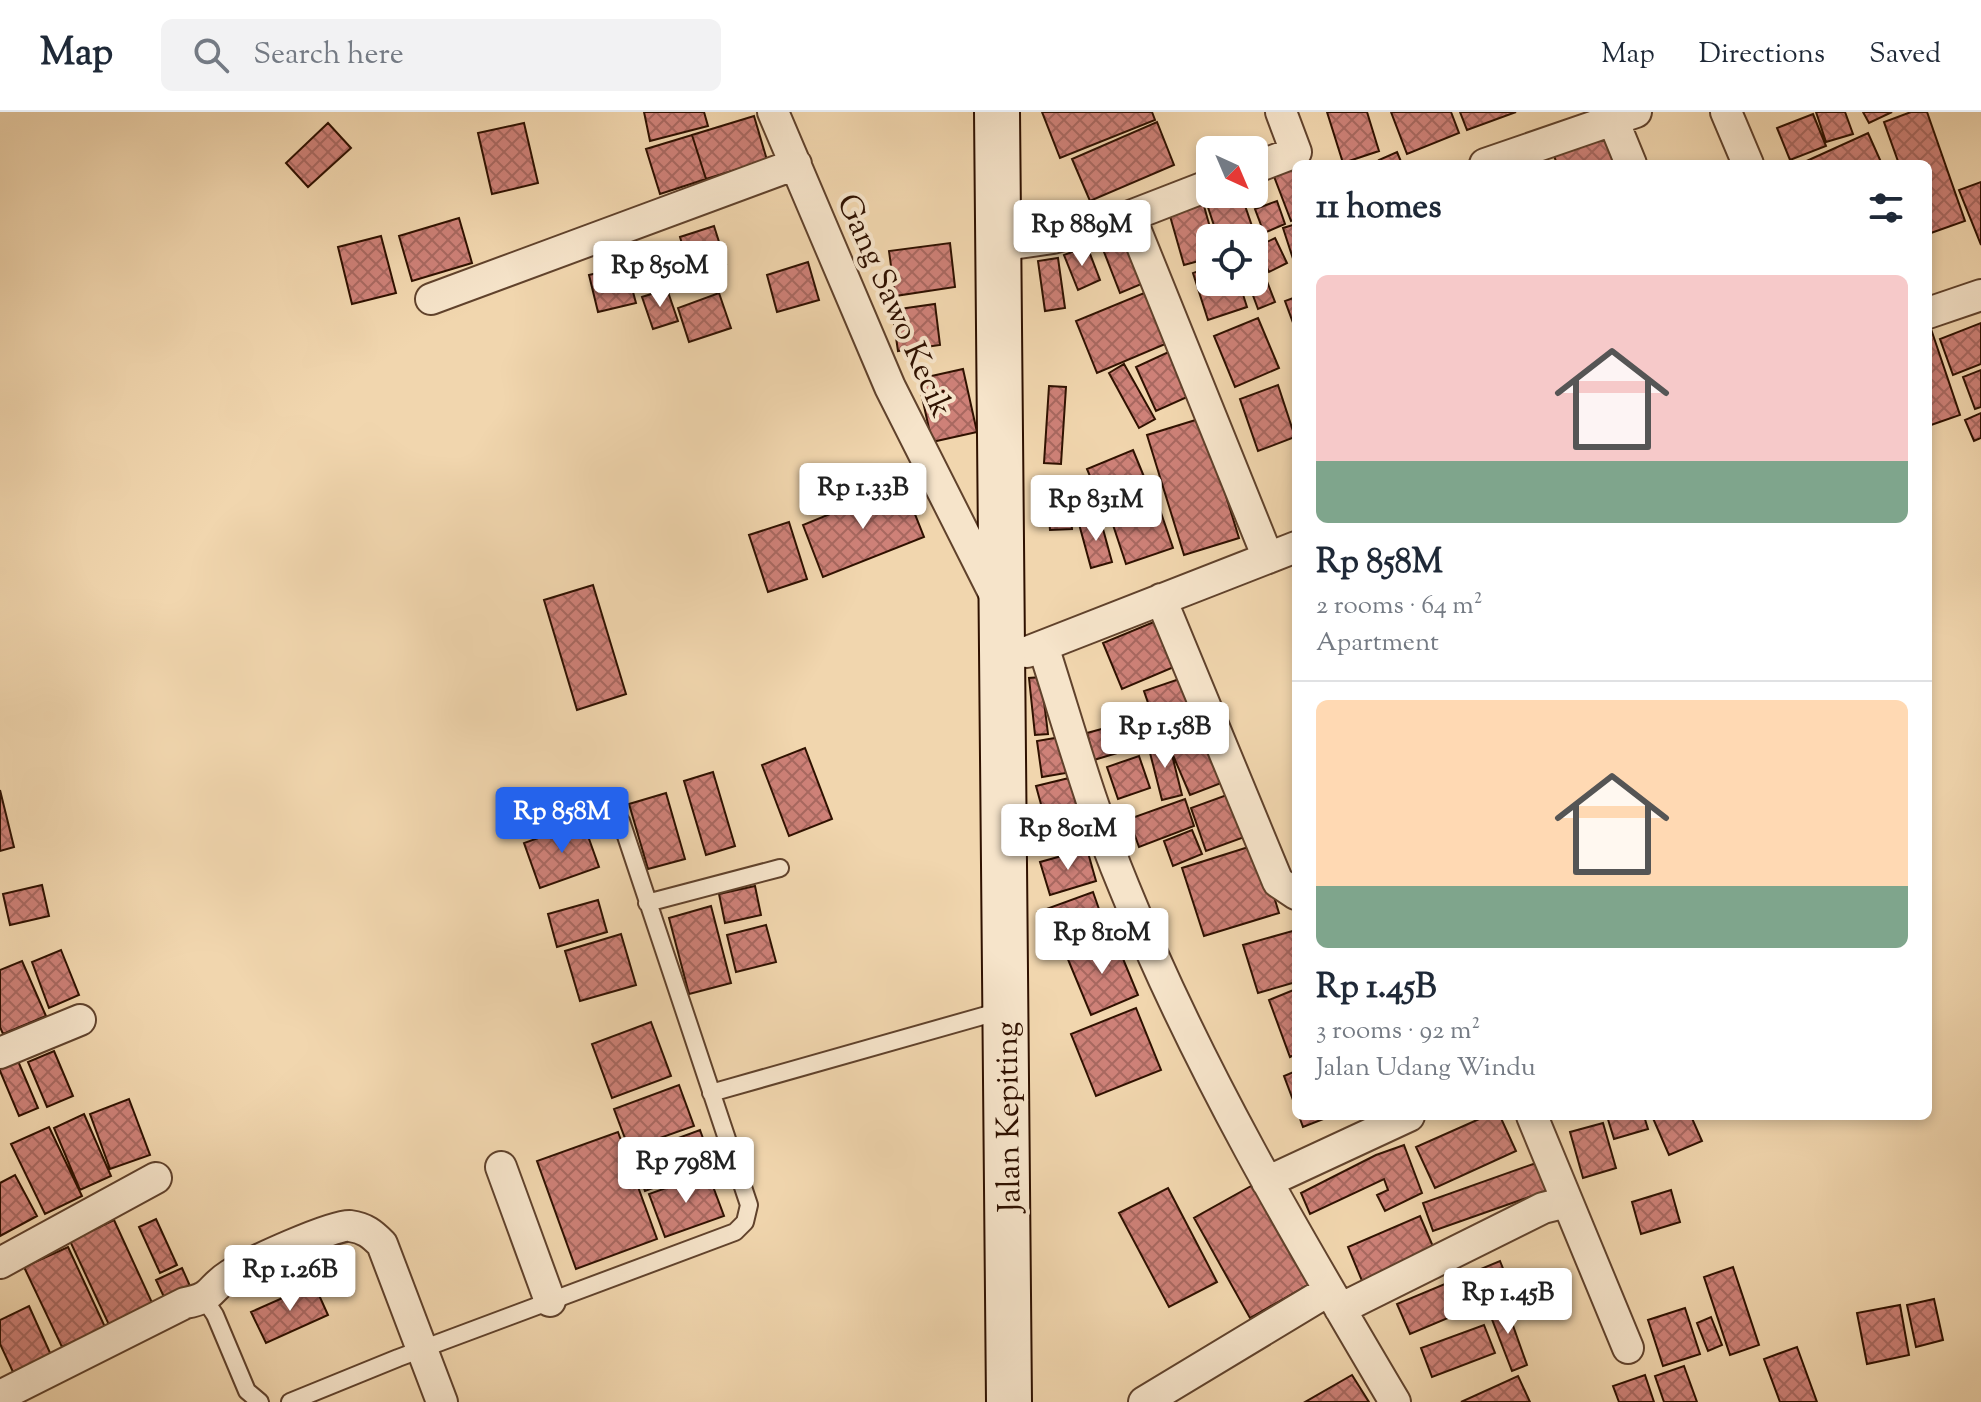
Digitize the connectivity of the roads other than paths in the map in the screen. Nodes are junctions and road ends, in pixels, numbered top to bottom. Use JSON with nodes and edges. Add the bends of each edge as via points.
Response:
{"nodes":[{"id":1,"x":773,"y":112,"type":"edge"},
{"id":2,"x":997,"y":112,"type":"edge"},
{"id":3,"x":1281,"y":112,"type":"edge"},
{"id":4,"x":1726,"y":112,"type":"edge"},
{"id":5,"x":1624,"y":116,"type":"edge"},
{"id":6,"x":1299,"y":158,"type":"edge"},
{"id":7,"x":1497,"y":160,"type":"edge"},
{"id":8,"x":1630,"y":160,"type":"edge"},
{"id":9,"x":1746,"y":160,"type":"edge"},
{"id":10,"x":796,"y":164,"type":"junction"},
{"id":11,"x":1268,"y":165,"type":"edge"},
{"id":12,"x":1196,"y":190,"type":"edge"},
{"id":13,"x":1130,"y":216,"type":"junction"},
{"id":14,"x":998,"y":246,"type":"junction"},
{"id":15,"x":1981,"y":295,"type":"edge"},
{"id":16,"x":431,"y":299,"type":"dead end"},
{"id":17,"x":1932,"y":312,"type":"edge"},
{"id":18,"x":1292,"y":549,"type":"edge"},
{"id":19,"x":1268,"y":558,"type":"junction"},
{"id":20,"x":1161,"y":599,"type":"junction"},
{"id":21,"x":1002,"y":610,"type":"junction"},
{"id":22,"x":1043,"y":646,"type":"junction"},
{"id":23,"x":1002,"y":661,"type":"junction"},
{"id":24,"x":621,"y":821,"type":"dead end"},
{"id":25,"x":780,"y":868,"type":"dead end"},
{"id":26,"x":1292,"y":892,"type":"edge"},
{"id":27,"x":647,"y":903,"type":"junction"},
{"id":28,"x":1006,"y":1009,"type":"junction"},
{"id":29,"x":80,"y":1020,"type":"dead end"},
{"id":30,"x":0,"y":1053,"type":"edge"},
{"id":31,"x":711,"y":1093,"type":"junction"},
{"id":32,"x":1400,"y":1120,"type":"edge"},
{"id":33,"x":1534,"y":1120,"type":"edge"},
{"id":34,"x":501,"y":1167,"type":"dead end"},
{"id":35,"x":156,"y":1178,"type":"dead end"},
{"id":36,"x":1267,"y":1182,"type":"junction"},
{"id":37,"x":1567,"y":1202,"type":"junction"},
{"id":38,"x":0,"y":1263,"type":"edge"},
{"id":39,"x":1334,"y":1300,"type":"junction"},
{"id":40,"x":550,"y":1301,"type":"junction"},
{"id":41,"x":201,"y":1302,"type":"junction"},
{"id":42,"x":423,"y":1348,"type":"junction"},
{"id":43,"x":1628,"y":1348,"type":"dead end"},
{"id":44,"x":0,"y":1396,"type":"edge"},
{"id":45,"x":260,"y":1402,"type":"edge"},
{"id":46,"x":290,"y":1402,"type":"edge"},
{"id":47,"x":442,"y":1402,"type":"edge"},
{"id":48,"x":1009,"y":1402,"type":"edge"},
{"id":49,"x":1144,"y":1402,"type":"edge"},
{"id":50,"x":1395,"y":1402,"type":"edge"}],
"edges":[{"from":1,"to":10,"type":"street","name":"Gang Sawo Kecik"},
{"from":2,"to":14,"type":"main road","name":"Jalan Kepiting"},
{"from":3,"to":6,"type":"street"},
{"from":4,"to":9,"type":"street"},
{"from":5,"to":7,"type":"street"},
{"from":5,"to":8,"type":"street"},
{"from":6,"to":11,"type":"street"},
{"from":10,"to":16,"type":"street"},
{"from":10,"to":21,"type":"street","name":"Gang Sawo Kecik","via":[[890,387]]},
{"from":12,"to":13,"type":"street"},
{"from":13,"to":14,"type":"street","via":[[1053,238]]},
{"from":13,"to":19,"type":"street"},
{"from":14,"to":21,"type":"main road","name":"Jalan Kepiting"},
{"from":15,"to":17,"type":"street"},
{"from":18,"to":19,"type":"street"},
{"from":19,"to":20,"type":"street"},
{"from":20,"to":22,"type":"street"},
{"from":20,"to":26,"type":"street","via":[[1278,882]]},
{"from":21,"to":23,"type":"main road","name":"Jalan Kepiting"},
{"from":22,"to":23,"type":"street"},
{"from":22,"to":36,"type":"street","via":[[1124,887],[1222,1102]]},
{"from":23,"to":28,"type":"main road","name":"Jalan Kepiting"},
{"from":24,"to":27,"type":"lane"},
{"from":25,"to":27,"type":"lane"},
{"from":27,"to":31,"type":"lane"},
{"from":28,"to":31,"type":"lane"},
{"from":28,"to":48,"type":"main road","name":"Jalan Kepiting"},
{"from":29,"to":30,"type":"street"},
{"from":31,"to":40,"type":"lane","via":[[749,1205],[745,1222],[735,1232]]},
{"from":32,"to":36,"type":"street"},
{"from":33,"to":37,"type":"street"},
{"from":34,"to":40,"type":"street"},
{"from":35,"to":38,"type":"street"},
{"from":36,"to":39,"type":"street"},
{"from":37,"to":39,"type":"street"},
{"from":37,"to":43,"type":"street"},
{"from":39,"to":49,"type":"street"},
{"from":39,"to":50,"type":"street"},
{"from":40,"to":42,"type":"lane"},
{"from":41,"to":42,"type":"street","via":[[230,1276],[293,1244],[348,1225],[369,1231],[382,1244]]},
{"from":41,"to":44,"type":"street","via":[[185,1303]]},
{"from":41,"to":45,"type":"lane","via":[[215,1315],[247,1391]]},
{"from":42,"to":46,"type":"lane"},
{"from":42,"to":47,"type":"street"}]}
